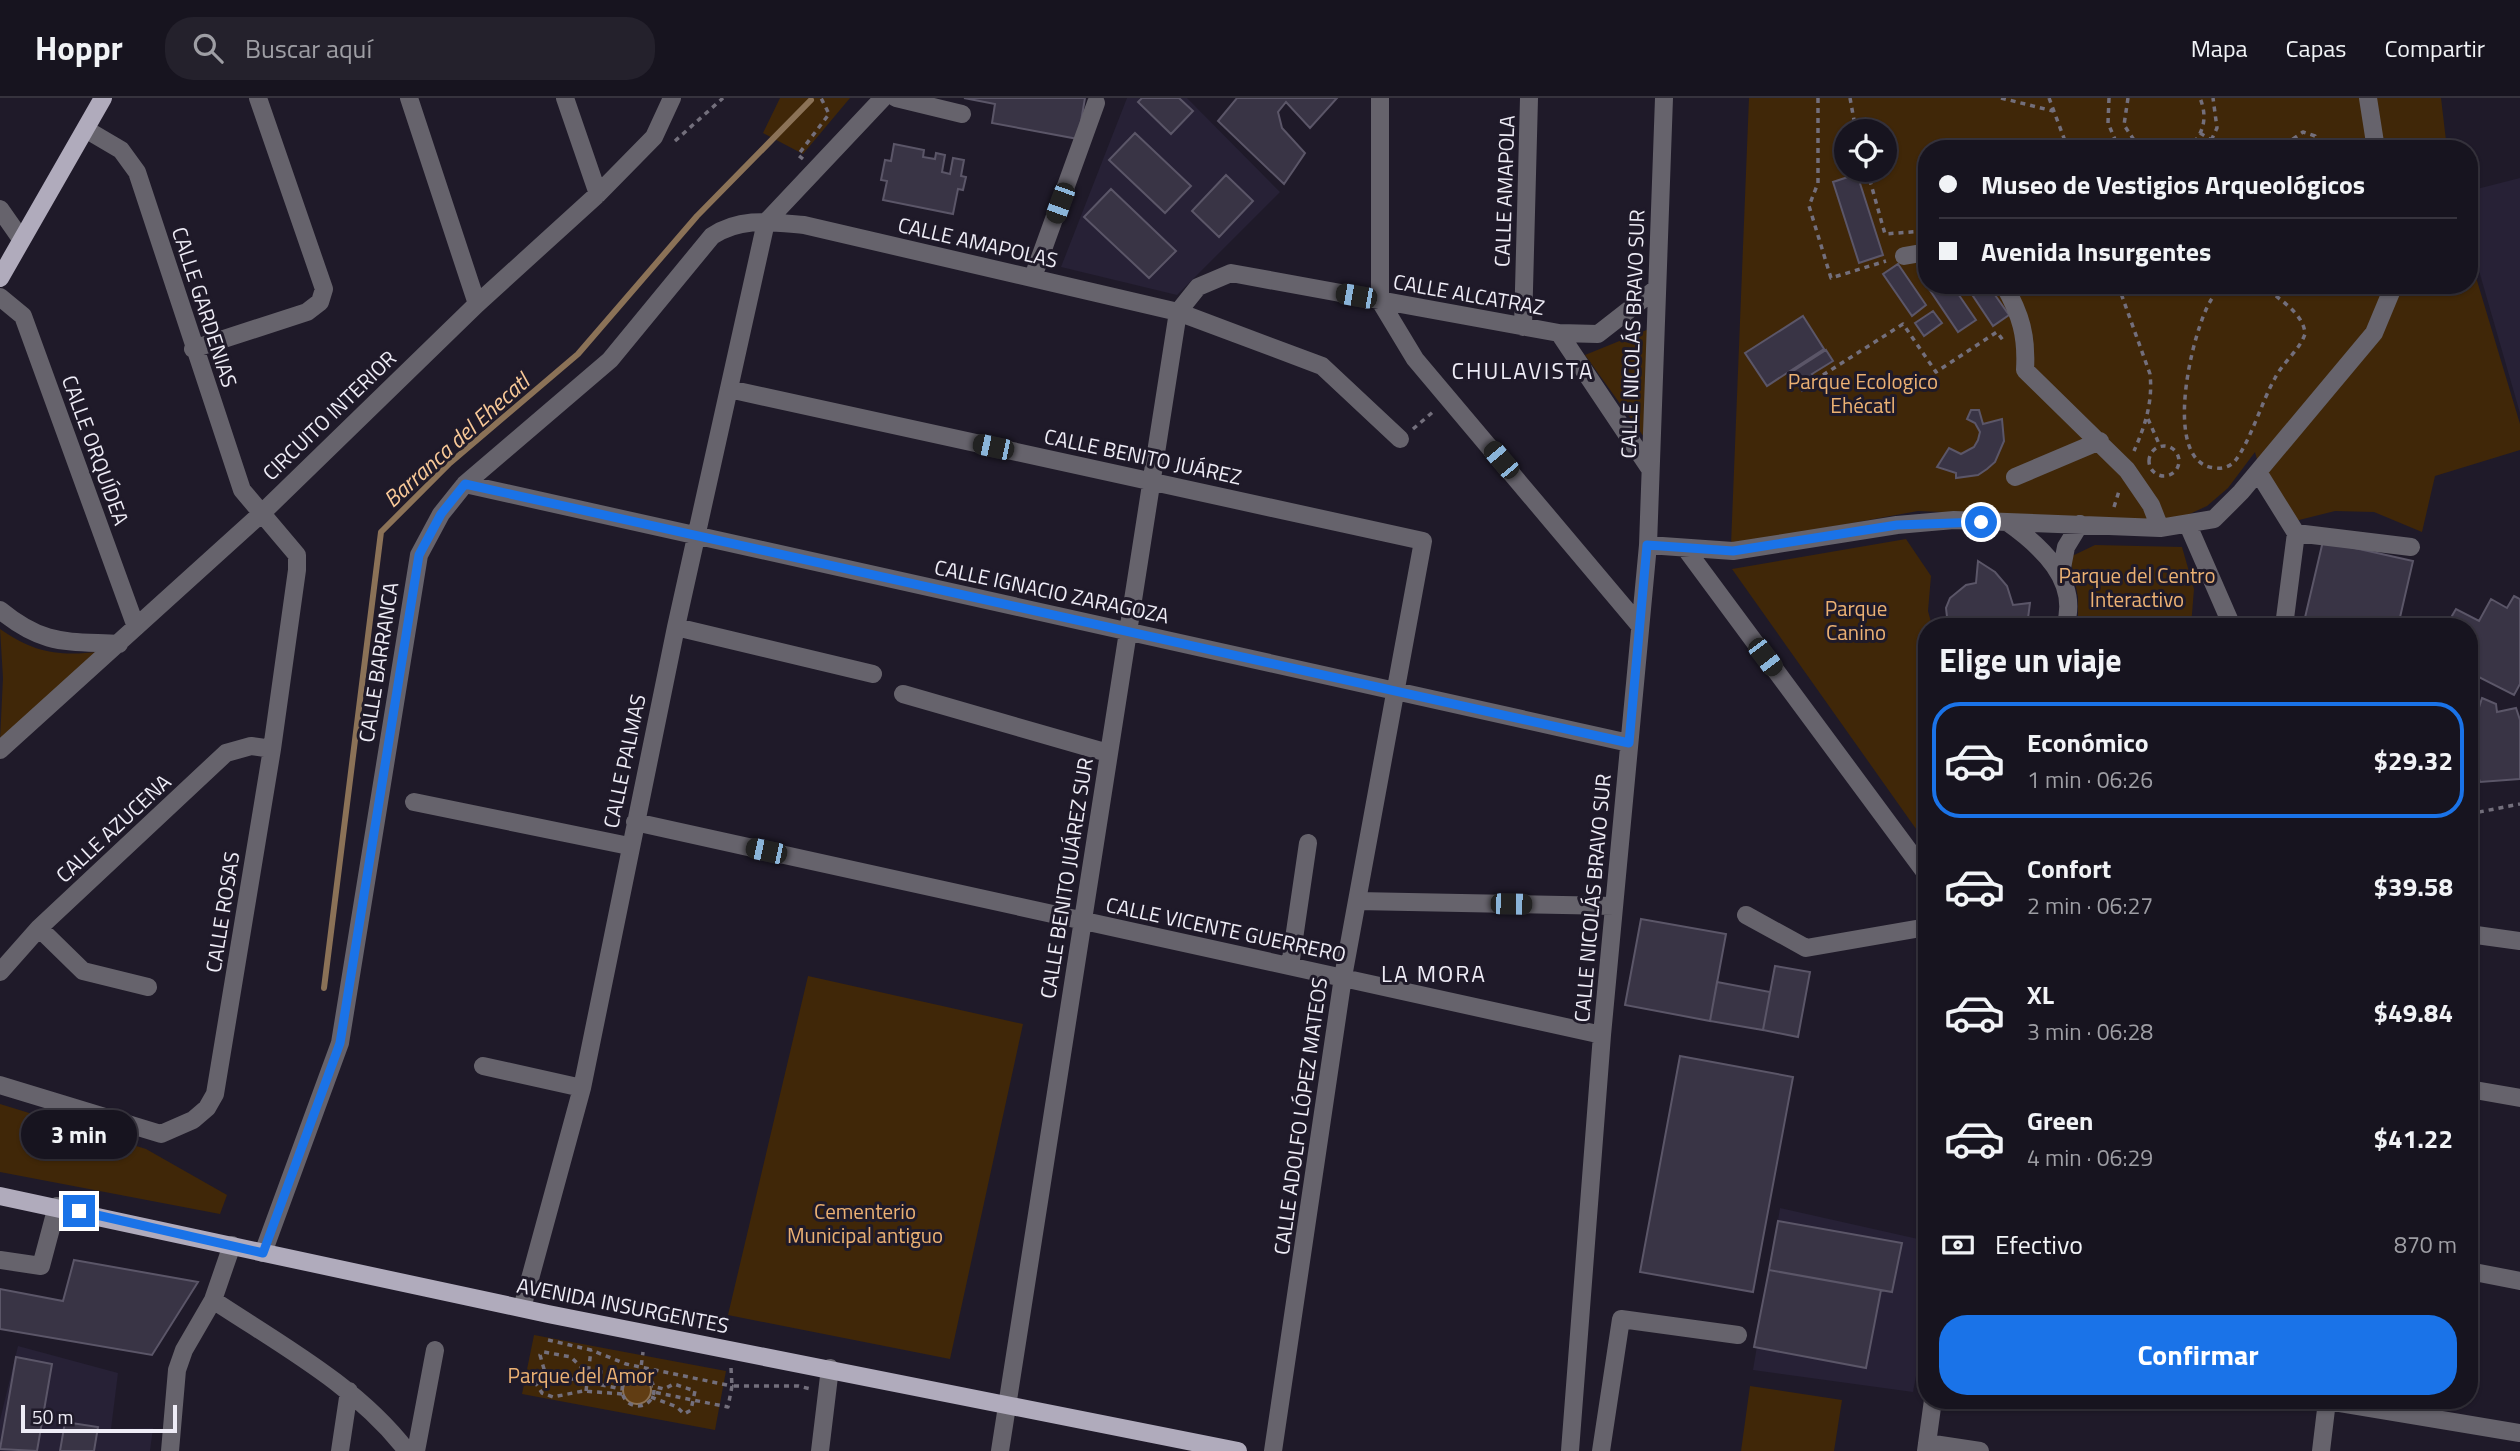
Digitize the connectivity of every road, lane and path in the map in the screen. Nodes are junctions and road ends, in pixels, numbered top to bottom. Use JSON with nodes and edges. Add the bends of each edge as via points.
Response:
{"nodes":[{"id":1,"x":103,"y":98,"type":"edge"},
{"id":2,"x":258,"y":98,"type":"edge"},
{"id":3,"x":409,"y":98,"type":"edge"},
{"id":4,"x":565,"y":98,"type":"edge"},
{"id":5,"x":671,"y":98,"type":"edge"},
{"id":6,"x":821,"y":98,"type":"edge"},
{"id":7,"x":883,"y":98,"type":"edge"},
{"id":8,"x":896,"y":98,"type":"edge"},
{"id":9,"x":1380,"y":98,"type":"edge"},
{"id":10,"x":1529,"y":98,"type":"edge"},
{"id":11,"x":1664,"y":98,"type":"edge"},
{"id":12,"x":1818,"y":98,"type":"edge"},
{"id":13,"x":1850,"y":98,"type":"edge"},
{"id":14,"x":2001,"y":98,"type":"edge"},
{"id":15,"x":2049,"y":98,"type":"edge"},
{"id":16,"x":2109,"y":98,"type":"edge"},
{"id":17,"x":2128,"y":98,"type":"edge"},
{"id":18,"x":2200,"y":98,"type":"edge"},
{"id":19,"x":2213,"y":98,"type":"edge"},
{"id":20,"x":2368,"y":98,"type":"edge"},
{"id":21,"x":1096,"y":103,"type":"dead end"},
{"id":22,"x":2053,"y":111,"type":"junction"},
{"id":23,"x":962,"y":114,"type":"dead end"},
{"id":24,"x":1854,"y":119,"type":"edge"},
{"id":25,"x":87,"y":130,"type":"junction"},
{"id":26,"x":2200,"y":134,"type":"junction"},
{"id":27,"x":2064,"y":140,"type":"edge"},
{"id":28,"x":2115,"y":140,"type":"edge"},
{"id":29,"x":2133,"y":140,"type":"edge"},
{"id":30,"x":2195,"y":140,"type":"edge"},
{"id":31,"x":2211,"y":140,"type":"edge"},
{"id":32,"x":2213,"y":140,"type":"edge"},
{"id":33,"x":2294,"y":140,"type":"edge"},
{"id":34,"x":2318,"y":140,"type":"edge"},
{"id":35,"x":2375,"y":140,"type":"edge"},
{"id":36,"x":798,"y":155,"type":"dead end"},
{"id":37,"x":1870,"y":182,"type":"edge"},
{"id":38,"x":598,"y":194,"type":"junction"},
{"id":39,"x":0,"y":209,"type":"edge"},
{"id":40,"x":766,"y":222,"type":"junction"},
{"id":41,"x":1918,"y":231,"type":"edge"},
{"id":42,"x":11,"y":248,"type":"edge"},
{"id":43,"x":1918,"y":254,"type":"edge"},
{"id":44,"x":1904,"y":256,"type":"joint"},
{"id":45,"x":1033,"y":277,"type":"junction"},
{"id":46,"x":0,"y":278,"type":"edge"},
{"id":47,"x":1657,"y":288,"type":"junction"},
{"id":48,"x":2009,"y":294,"type":"edge"},
{"id":49,"x":2122,"y":294,"type":"edge"},
{"id":50,"x":2217,"y":294,"type":"edge"},
{"id":51,"x":2272,"y":294,"type":"edge"},
{"id":52,"x":2390,"y":294,"type":"edge"},
{"id":53,"x":0,"y":297,"type":"edge"},
{"id":54,"x":1381,"y":300,"type":"junction"},
{"id":55,"x":477,"y":304,"type":"junction"},
{"id":56,"x":1178,"y":312,"type":"junction"},
{"id":57,"x":1523,"y":327,"type":"junction"},
{"id":58,"x":1559,"y":333,"type":"junction"},
{"id":59,"x":194,"y":349,"type":"junction"},
{"id":60,"x":2025,"y":370,"type":"junction"},
{"id":61,"x":1823,"y":375,"type":"dead end"},
{"id":62,"x":729,"y":388,"type":"junction"},
{"id":63,"x":1449,"y":398,"type":"junction"},
{"id":64,"x":2147,"y":417,"type":"junction"},
{"id":65,"x":1400,"y":439,"type":"joint"},
{"id":66,"x":2100,"y":441,"type":"junction"},
{"id":67,"x":2160,"y":446,"type":"junction"},
{"id":68,"x":1650,"y":469,"type":"junction"},
{"id":69,"x":2127,"y":470,"type":"junction"},
{"id":70,"x":2258,"y":472,"type":"junction"},
{"id":71,"x":2015,"y":477,"type":"dead end"},
{"id":72,"x":1151,"y":482,"type":"junction"},
{"id":73,"x":465,"y":484,"type":"junction"},
{"id":74,"x":262,"y":513,"type":"junction"},
{"id":75,"x":2007,"y":522,"type":"junction"},
{"id":76,"x":2080,"y":524,"type":"junction"},
{"id":77,"x":2107,"y":525,"type":"junction"},
{"id":78,"x":2188,"y":525,"type":"junction"},
{"id":79,"x":2161,"y":528,"type":"junction"},
{"id":80,"x":2296,"y":533,"type":"junction"},
{"id":81,"x":696,"y":537,"type":"junction"},
{"id":82,"x":1423,"y":541,"type":"joint"},
{"id":83,"x":1647,"y":545,"type":"junction"},
{"id":84,"x":2411,"y":547,"type":"dead end"},
{"id":85,"x":1685,"y":548,"type":"junction"},
{"id":86,"x":2061,"y":573,"type":"junction"},
{"id":87,"x":0,"y":610,"type":"edge"},
{"id":88,"x":2068,"y":618,"type":"edge"},
{"id":89,"x":2229,"y":618,"type":"edge"},
{"id":90,"x":2285,"y":618,"type":"edge"},
{"id":91,"x":1640,"y":625,"type":"junction"},
{"id":92,"x":136,"y":627,"type":"junction"},
{"id":93,"x":676,"y":627,"type":"junction"},
{"id":94,"x":1128,"y":631,"type":"junction"},
{"id":95,"x":120,"y":643,"type":"junction"},
{"id":96,"x":873,"y":674,"type":"dead end"},
{"id":97,"x":1394,"y":690,"type":"junction"},
{"id":98,"x":903,"y":694,"type":"dead end"},
{"id":99,"x":1629,"y":743,"type":"junction"},
{"id":100,"x":272,"y":749,"type":"junction"},
{"id":101,"x":0,"y":750,"type":"edge"},
{"id":102,"x":1108,"y":753,"type":"junction"},
{"id":103,"x":414,"y":802,"type":"dead end"},
{"id":104,"x":2520,"y":804,"type":"edge"},
{"id":105,"x":2478,"y":812,"type":"edge"},
{"id":106,"x":635,"y":822,"type":"junction"},
{"id":107,"x":1308,"y":843,"type":"dead end"},
{"id":108,"x":629,"y":846,"type":"junction"},
{"id":109,"x":1918,"y":863,"type":"edge"},
{"id":110,"x":1357,"y":901,"type":"junction"},
{"id":111,"x":1614,"y":906,"type":"junction"},
{"id":112,"x":1746,"y":915,"type":"dead end"},
{"id":113,"x":1082,"y":920,"type":"junction"},
{"id":114,"x":39,"y":928,"type":"junction"},
{"id":115,"x":1918,"y":929,"type":"edge"},
{"id":116,"x":2478,"y":935,"type":"edge"},
{"id":117,"x":2520,"y":941,"type":"edge"},
{"id":118,"x":1290,"y":966,"type":"junction"},
{"id":119,"x":0,"y":972,"type":"edge"},
{"id":120,"x":1343,"y":977,"type":"junction"},
{"id":121,"x":148,"y":987,"type":"dead end"},
{"id":122,"x":1602,"y":1035,"type":"junction"},
{"id":123,"x":483,"y":1066,"type":"dead end"},
{"id":124,"x":0,"y":1085,"type":"edge"},
{"id":125,"x":582,"y":1088,"type":"junction"},
{"id":126,"x":2478,"y":1091,"type":"edge"},
{"id":127,"x":2520,"y":1098,"type":"edge"},
{"id":128,"x":0,"y":1196,"type":"edge"},
{"id":129,"x":57,"y":1206,"type":"junction"},
{"id":130,"x":232,"y":1245,"type":"junction"},
{"id":131,"x":263,"y":1253,"type":"junction"},
{"id":132,"x":0,"y":1260,"type":"edge"},
{"id":133,"x":2478,"y":1273,"type":"edge"},
{"id":134,"x":2520,"y":1281,"type":"edge"},
{"id":135,"x":213,"y":1300,"type":"junction"},
{"id":136,"x":522,"y":1308,"type":"junction"},
{"id":137,"x":1738,"y":1335,"type":"dead end"},
{"id":138,"x":435,"y":1350,"type":"dead end"},
{"id":139,"x":590,"y":1350,"type":"junction"},
{"id":140,"x":544,"y":1352,"type":"junction"},
{"id":141,"x":830,"y":1368,"type":"junction"},
{"id":142,"x":542,"y":1373,"type":"junction"},
{"id":143,"x":588,"y":1373,"type":"junction"},
{"id":144,"x":694,"y":1379,"type":"junction"},
{"id":145,"x":587,"y":1381,"type":"junction"},
{"id":146,"x":652,"y":1386,"type":"junction"},
{"id":147,"x":732,"y":1386,"type":"junction"},
{"id":148,"x":622,"y":1389,"type":"junction"},
{"id":149,"x":349,"y":1391,"type":"junction"},
{"id":150,"x":586,"y":1391,"type":"junction"},
{"id":151,"x":695,"y":1391,"type":"junction"},
{"id":152,"x":827,"y":1393,"type":"junction"},
{"id":153,"x":652,"y":1395,"type":"junction"},
{"id":154,"x":692,"y":1400,"type":"junction"},
{"id":155,"x":1008,"y":1403,"type":"junction"},
{"id":156,"x":1932,"y":1409,"type":"edge"},
{"id":157,"x":2326,"y":1409,"type":"edge"},
{"id":158,"x":2375,"y":1409,"type":"edge"},
{"id":159,"x":2520,"y":1433,"type":"edge"},
{"id":160,"x":1927,"y":1447,"type":"edge"},
{"id":161,"x":1605,"y":1450,"type":"edge"},
{"id":162,"x":170,"y":1451,"type":"edge"},
{"id":163,"x":340,"y":1451,"type":"edge"},
{"id":164,"x":407,"y":1451,"type":"edge"},
{"id":165,"x":416,"y":1451,"type":"edge"},
{"id":166,"x":820,"y":1451,"type":"edge"},
{"id":167,"x":1000,"y":1451,"type":"edge"},
{"id":168,"x":1238,"y":1451,"type":"edge"},
{"id":169,"x":1273,"y":1451,"type":"edge"},
{"id":170,"x":1570,"y":1451,"type":"edge"},
{"id":171,"x":1980,"y":1451,"type":"edge"},
{"id":172,"x":2320,"y":1451,"type":"edge"}],
"edges":[{"from":1,"to":25,"type":"main road"},
{"from":2,"to":59,"type":"street","via":[[324,289],[320,302],[307,312]]},
{"from":3,"to":55,"type":"street"},
{"from":4,"to":38,"type":"street"},
{"from":5,"to":38,"type":"street","name":"CIRCUITO INTERIOR","via":[[654,137]]},
{"from":6,"to":36,"type":"path","via":[[829,114]]},
{"from":7,"to":40,"type":"street"},
{"from":8,"to":23,"type":"street"},
{"from":9,"to":54,"type":"street"},
{"from":10,"to":57,"type":"street","name":"CALLE AMAPOLA"},
{"from":11,"to":47,"type":"street","name":"CALLE NICOLÁS BRAVO SUR"},
{"from":12,"to":44,"type":"path","via":[[1818,183],[1809,206],[1830,278]]},
{"from":13,"to":24,"type":"path"},
{"from":14,"to":22,"type":"path"},
{"from":15,"to":22,"type":"path"},
{"from":16,"to":28,"type":"path","via":[[2108,123]]},
{"from":17,"to":29,"type":"path","via":[[2124,125]]},
{"from":18,"to":26,"type":"path","via":[[2205,118]]},
{"from":19,"to":32,"type":"path","via":[[2217,128]]},
{"from":20,"to":35,"type":"street"},
{"from":21,"to":45,"type":"street"},
{"from":22,"to":27,"type":"path"},
{"from":25,"to":42,"type":"main road"},
{"from":25,"to":59,"type":"street","name":"CALLE GARDENIAS","via":[[121,150],[137,172]]},
{"from":26,"to":30,"type":"path"},
{"from":26,"to":31,"type":"path"},
{"from":33,"to":34,"type":"path","via":[[2307,132]]},
{"from":37,"to":41,"type":"path","via":[[1885,233]]},
{"from":38,"to":55,"type":"street","name":"CIRCUITO INTERIOR"},
{"from":39,"to":42,"type":"street"},
{"from":40,"to":45,"type":"street","name":"CALLE AMAPOLAS","via":[[804,225]]},
{"from":40,"to":62,"type":"street","name":"CALLE PALMAS"},
{"from":40,"to":73,"type":"street","name":"CALLE BARRANCA","via":[[727,226],[712,236],[610,360]]},
{"from":42,"to":46,"type":"main road"},
{"from":43,"to":44,"type":"street"},
{"from":45,"to":56,"type":"street","name":"CALLE AMAPOLAS"},
{"from":47,"to":58,"type":"street","name":"CALLE ALCATRAZ","via":[[1598,334]]},
{"from":47,"to":68,"type":"street","name":"CALLE NICOLÁS BRAVO SUR"},
{"from":48,"to":60,"type":"street","via":[[2027,339]]},
{"from":49,"to":64,"type":"path","via":[[2150,374]]},
{"from":50,"to":51,"type":"path","via":[[2209,302],[2189,367],[2183,406],[2184,428],[2196,459],[2220,469],[2235,461],[2276,376],[2305,334],[2298,316]]},
{"from":52,"to":70,"type":"street","via":[[2374,333]]},
{"from":53,"to":92,"type":"street","name":"CALLE ORQUÍDEA","via":[[23,316]]},
{"from":54,"to":56,"type":"street","name":"CALLE ALCATRAZ","via":[[1231,273],[1198,287]]},
{"from":54,"to":57,"type":"street","name":"CALLE ALCATRAZ"},
{"from":54,"to":63,"type":"street","via":[[1415,359]]},
{"from":55,"to":74,"type":"street","name":"CIRCUITO INTERIOR"},
{"from":56,"to":65,"type":"street","name":"CALLE AMAPOLAS","via":[[1322,366]]},
{"from":56,"to":72,"type":"street","name":"CALLE BENITO JUÁREZ SUR"},
{"from":57,"to":58,"type":"street","name":"CALLE ALCATRAZ"},
{"from":58,"to":68,"type":"street","name":"CALLE ALCATRAZ"},
{"from":59,"to":74,"type":"street","name":"CALLE GARDENIAS","via":[[242,490]]},
{"from":60,"to":61,"type":"path","via":[[1997,332],[1936,372],[1903,324]]},
{"from":60,"to":66,"type":"street"},
{"from":62,"to":72,"type":"street","name":"CALLE BENITO JUÁREZ"},
{"from":62,"to":81,"type":"street","name":"CALLE PALMAS"},
{"from":63,"to":65,"type":"path"},
{"from":63,"to":91,"type":"street"},
{"from":64,"to":67,"type":"path"},
{"from":64,"to":69,"type":"path"},
{"from":66,"to":69,"type":"street"},
{"from":66,"to":71,"type":"street"},
{"from":67,"to":67,"type":"path","via":[[2148,462],[2157,474],[2166,476],[2175,471],[2179,458],[2170,447]]},
{"from":68,"to":83,"type":"street","name":"CALLE NICOLÁS BRAVO SUR"},
{"from":69,"to":77,"type":"path"},
{"from":69,"to":79,"type":"street"},
{"from":70,"to":78,"type":"street","via":[[2214,519]]},
{"from":70,"to":80,"type":"street"},
{"from":72,"to":82,"type":"street","name":"CALLE BENITO JUÁREZ"},
{"from":72,"to":94,"type":"street","name":"CALLE BENITO JUÁREZ SUR"},
{"from":73,"to":81,"type":"street","name":"CALLE IGNACIO ZARAGOZA"},
{"from":73,"to":131,"type":"street","name":"CALLE BARRANCA","via":[[441,514],[419,555],[340,1043]]},
{"from":74,"to":92,"type":"street","name":"CIRCUITO INTERIOR"},
{"from":74,"to":100,"type":"street","name":"CALLE ROSAS","via":[[297,555]]},
{"from":75,"to":76,"type":"street"},
{"from":75,"to":85,"type":"street","via":[[1897,525],[1733,551]]},
{"from":75,"to":86,"type":"street","via":[[2036,543]]},
{"from":76,"to":77,"type":"street"},
{"from":76,"to":86,"type":"street","via":[[2066,547]]},
{"from":77,"to":79,"type":"street"},
{"from":78,"to":79,"type":"street"},
{"from":78,"to":89,"type":"street"},
{"from":80,"to":84,"type":"street"},
{"from":80,"to":90,"type":"street"},
{"from":81,"to":93,"type":"street","name":"CALLE PALMAS"},
{"from":81,"to":94,"type":"street","name":"CALLE IGNACIO ZARAGOZA"},
{"from":82,"to":97,"type":"street","name":"CALLE ADOLFO LÓPEZ MATEOS"},
{"from":83,"to":85,"type":"street"},
{"from":83,"to":91,"type":"street","name":"CALLE NICOLÁS BRAVO SUR"},
{"from":85,"to":109,"type":"street"},
{"from":86,"to":88,"type":"street"},
{"from":87,"to":95,"type":"street","via":[[44,639]]},
{"from":91,"to":99,"type":"street","name":"CALLE NICOLÁS BRAVO SUR"},
{"from":92,"to":95,"type":"street","name":"CIRCUITO INTERIOR"},
{"from":93,"to":96,"type":"street"},
{"from":93,"to":106,"type":"street","name":"CALLE PALMAS"},
{"from":94,"to":97,"type":"street","name":"CALLE IGNACIO ZARAGOZA"},
{"from":94,"to":102,"type":"street","name":"CALLE BENITO JUÁREZ SUR"},
{"from":95,"to":101,"type":"street","name":"CIRCUITO INTERIOR"},
{"from":97,"to":99,"type":"street","name":"CALLE IGNACIO ZARAGOZA"},
{"from":97,"to":110,"type":"street","name":"CALLE ADOLFO LÓPEZ MATEOS"},
{"from":98,"to":102,"type":"street"},
{"from":99,"to":111,"type":"street","name":"CALLE NICOLÁS BRAVO SUR"},
{"from":100,"to":114,"type":"street","name":"CALLE AZUCENA","via":[[251,746],[226,753]]},
{"from":100,"to":124,"type":"street","name":"CALLE ROSAS","via":[[215,1094],[207,1108],[179,1129],[161,1134]]},
{"from":102,"to":113,"type":"street","name":"CALLE BENITO JUÁREZ SUR"},
{"from":103,"to":108,"type":"street"},
{"from":104,"to":105,"type":"path"},
{"from":106,"to":108,"type":"street","name":"CALLE PALMAS"},
{"from":106,"to":113,"type":"street","name":"CALLE VICENTE GUERRERO"},
{"from":107,"to":118,"type":"street"},
{"from":108,"to":125,"type":"street","name":"CALLE PALMAS"},
{"from":110,"to":111,"type":"street"},
{"from":110,"to":120,"type":"street","name":"CALLE ADOLFO LÓPEZ MATEOS"},
{"from":111,"to":122,"type":"street","name":"CALLE NICOLÁS BRAVO SUR"},
{"from":112,"to":115,"type":"street","via":[[1806,948]]},
{"from":113,"to":118,"type":"street","name":"CALLE VICENTE GUERRERO"},
{"from":113,"to":155,"type":"street","name":"CALLE BENITO JUÁREZ SUR"},
{"from":114,"to":119,"type":"street","name":"CALLE AZUCENA"},
{"from":114,"to":121,"type":"street","via":[[83,971]]},
{"from":116,"to":117,"type":"street"},
{"from":118,"to":120,"type":"street","name":"CALLE VICENTE GUERRERO"},
{"from":120,"to":122,"type":"street","name":"CALLE VICENTE GUERRERO"},
{"from":120,"to":169,"type":"street","name":"CALLE ADOLFO LÓPEZ MATEOS"},
{"from":122,"to":170,"type":"street","name":"CALLE NICOLÁS BRAVO SUR"},
{"from":123,"to":125,"type":"street"},
{"from":125,"to":136,"type":"street","name":"CALLE PALMAS"},
{"from":126,"to":127,"type":"street"},
{"from":128,"to":129,"type":"main road","name":"AVENIDA INSURGENTES"},
{"from":129,"to":130,"type":"main road","name":"AVENIDA INSURGENTES"},
{"from":129,"to":132,"type":"street","via":[[41,1266]]},
{"from":130,"to":131,"type":"main road","name":"AVENIDA INSURGENTES"},
{"from":130,"to":135,"type":"street"},
{"from":131,"to":136,"type":"main road","name":"AVENIDA INSURGENTES"},
{"from":133,"to":134,"type":"street"},
{"from":135,"to":149,"type":"street"},
{"from":135,"to":162,"type":"street","via":[[177,1370]]},
{"from":136,"to":141,"type":"main road","name":"AVENIDA INSURGENTES"},
{"from":137,"to":161,"type":"street","via":[[1621,1319]]},
{"from":138,"to":165,"type":"street"},
{"from":139,"to":140,"type":"path","via":[[548,1340]]},
{"from":139,"to":143,"type":"path"},
{"from":139,"to":144,"type":"path","via":[[626,1364]]},
{"from":140,"to":142,"type":"path","via":[[540,1355]]},
{"from":140,"to":143,"type":"path","via":[[571,1357]]},
{"from":141,"to":152,"type":"street"},
{"from":141,"to":155,"type":"main road","name":"AVENIDA INSURGENTES"},
{"from":142,"to":145,"type":"path"},
{"from":142,"to":150,"type":"path","via":[[535,1382],[548,1396]]},
{"from":143,"to":145,"type":"path"},
{"from":143,"to":148,"type":"path","via":[[603,1372]]},
{"from":144,"to":147,"type":"path"},
{"from":144,"to":151,"type":"path"},
{"from":145,"to":148,"type":"path"},
{"from":145,"to":150,"type":"path"},
{"from":146,"to":148,"type":"path","via":[[640,1375],[630,1377]]},
{"from":146,"to":151,"type":"path","via":[[664,1389],[674,1384]]},
{"from":146,"to":153,"type":"path"},
{"from":147,"to":152,"type":"path","via":[[797,1386]]},
{"from":147,"to":154,"type":"path","via":[[728,1407]]},
{"from":148,"to":150,"type":"path"},
{"from":148,"to":153,"type":"path","via":[[628,1402],[637,1406]]},
{"from":149,"to":163,"type":"street"},
{"from":149,"to":164,"type":"street","via":[[385,1422]]},
{"from":151,"to":154,"type":"path"},
{"from":152,"to":166,"type":"street"},
{"from":153,"to":154,"type":"path"},
{"from":153,"to":154,"type":"path","via":[[684,1414],[691,1410]]},
{"from":155,"to":167,"type":"street","name":"CALLE BENITO JUÁREZ SUR"},
{"from":155,"to":168,"type":"main road","name":"AVENIDA INSURGENTES"},
{"from":156,"to":160,"type":"street"},
{"from":157,"to":172,"type":"street"},
{"from":158,"to":159,"type":"street"},
{"from":160,"to":171,"type":"street"}]}
